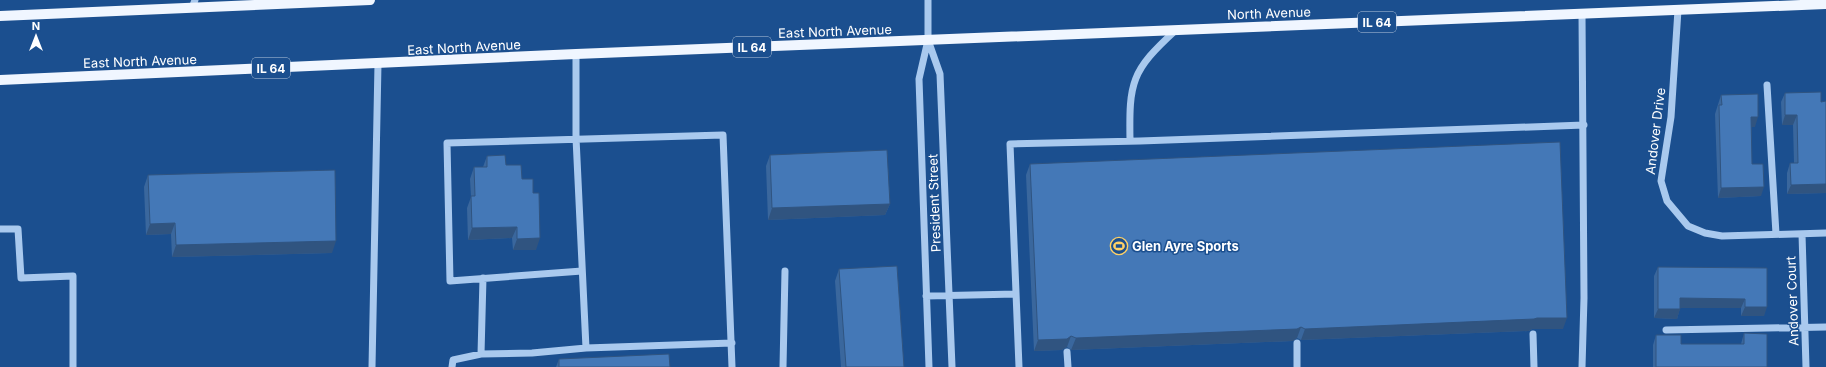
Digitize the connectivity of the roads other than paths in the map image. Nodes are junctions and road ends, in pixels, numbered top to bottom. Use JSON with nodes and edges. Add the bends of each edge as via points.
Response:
{"nodes":[{"id":1,"x":370,"y":0,"type":"edge"},
{"id":2,"x":928,"y":0,"type":"edge"},
{"id":3,"x":193,"y":4,"type":"edge"},
{"id":4,"x":1826,"y":4,"type":"edge"},
{"id":5,"x":1678,"y":10,"type":"junction"},
{"id":6,"x":1582,"y":14,"type":"junction"},
{"id":7,"x":0,"y":16,"type":"edge"},
{"id":8,"x":1176,"y":30,"type":"junction"},
{"id":9,"x":928,"y":40,"type":"junction"},
{"id":10,"x":576,"y":54,"type":"junction"},
{"id":11,"x":378,"y":64,"type":"junction"},
{"id":12,"x":0,"y":80,"type":"edge"},
{"id":13,"x":1767,"y":85,"type":"dead end"},
{"id":14,"x":1584,"y":125,"type":"junction"},
{"id":15,"x":576,"y":138,"type":"junction"},
{"id":16,"x":1130,"y":141,"type":"junction"},
{"id":17,"x":0,"y":229,"type":"edge"},
{"id":18,"x":1826,"y":233,"type":"edge"},
{"id":19,"x":1776,"y":234,"type":"junction"},
{"id":20,"x":1802,"y":234,"type":"junction"},
{"id":21,"x":582,"y":271,"type":"junction"},
{"id":22,"x":785,"y":272,"type":"dead end"},
{"id":23,"x":483,"y":278,"type":"junction"},
{"id":24,"x":1016,"y":294,"type":"junction"},
{"id":25,"x":949,"y":295,"type":"junction"},
{"id":26,"x":926,"y":296,"type":"junction"},
{"id":27,"x":1806,"y":327,"type":"junction"},
{"id":28,"x":1826,"y":327,"type":"edge"},
{"id":29,"x":1666,"y":330,"type":"dead end"},
{"id":30,"x":1533,"y":334,"type":"edge"},
{"id":31,"x":732,"y":343,"type":"junction"},
{"id":32,"x":1297,"y":343,"type":"edge"},
{"id":33,"x":586,"y":348,"type":"junction"},
{"id":34,"x":1067,"y":352,"type":"edge"},
{"id":35,"x":481,"y":354,"type":"junction"},
{"id":36,"x":73,"y":367,"type":"edge"},
{"id":37,"x":372,"y":367,"type":"edge"},
{"id":38,"x":452,"y":367,"type":"edge"},
{"id":39,"x":732,"y":367,"type":"edge"},
{"id":40,"x":784,"y":367,"type":"edge"},
{"id":41,"x":929,"y":367,"type":"edge"},
{"id":42,"x":952,"y":367,"type":"edge"},
{"id":43,"x":1019,"y":367,"type":"edge"},
{"id":44,"x":1068,"y":367,"type":"edge"},
{"id":45,"x":1297,"y":367,"type":"edge"},
{"id":46,"x":1534,"y":367,"type":"edge"},
{"id":47,"x":1582,"y":367,"type":"edge"},
{"id":48,"x":1806,"y":367,"type":"edge"}],
"edges":[{"from":1,"to":3,"type":"main road"},
{"from":2,"to":9,"type":"street","name":"President Street"},
{"from":3,"to":7,"type":"main road"},
{"from":4,"to":5,"type":"main road","name":"North Avenue","number":"IL 64"},
{"from":5,"to":6,"type":"main road","name":"North Avenue","number":"IL 64"},
{"from":5,"to":19,"type":"street","name":"Andover Drive","via":[[1671,117],[1661,181],[1667,201],[1688,226],[1705,233],[1722,236]]},
{"from":6,"to":8,"type":"main road","name":"North Avenue","number":"IL 64"},
{"from":6,"to":14,"type":"street"},
{"from":8,"to":9,"type":"main road","name":"North Avenue","number":"IL 64"},
{"from":8,"to":16,"type":"street","via":[[1147,58],[1135,78],[1131,94]]},
{"from":9,"to":10,"type":"main road","name":"East North Avenue","number":"IL 64"},
{"from":9,"to":25,"type":"street","name":"President Street","via":[[940,74]]},
{"from":9,"to":26,"type":"street","name":"President Street","via":[[919,79]]},
{"from":10,"to":11,"type":"main road","name":"East North Avenue","number":"IL 64"},
{"from":10,"to":15,"type":"street"},
{"from":11,"to":12,"type":"main road","name":"East North Avenue","number":"IL 64"},
{"from":11,"to":37,"type":"street"},
{"from":13,"to":19,"type":"street"},
{"from":14,"to":16,"type":"street"},
{"from":14,"to":47,"type":"street"},
{"from":15,"to":21,"type":"street"},
{"from":15,"to":23,"type":"street","via":[[448,143],[450,281]]},
{"from":15,"to":31,"type":"street","via":[[722,135]]},
{"from":16,"to":24,"type":"street","via":[[1010,144]]},
{"from":17,"to":36,"type":"street","via":[[18,229],[21,278],[73,276]]},
{"from":18,"to":20,"type":"street","name":"Andover Drive"},
{"from":19,"to":20,"type":"street","name":"Andover Drive"},
{"from":20,"to":27,"type":"street","name":"Andover Court"},
{"from":21,"to":23,"type":"street"},
{"from":21,"to":33,"type":"street"},
{"from":22,"to":40,"type":"street"},
{"from":23,"to":35,"type":"street"},
{"from":24,"to":25,"type":"street"},
{"from":24,"to":43,"type":"street"},
{"from":25,"to":26,"type":"street"},
{"from":25,"to":42,"type":"street","name":"President Street"},
{"from":26,"to":41,"type":"street","name":"President Street"},
{"from":27,"to":28,"type":"street"},
{"from":27,"to":29,"type":"street"},
{"from":27,"to":48,"type":"street","name":"Andover Court"},
{"from":30,"to":46,"type":"street"},
{"from":31,"to":33,"type":"street"},
{"from":31,"to":39,"type":"street"},
{"from":32,"to":45,"type":"street"},
{"from":33,"to":35,"type":"street","via":[[532,354]]},
{"from":34,"to":44,"type":"street"},
{"from":35,"to":38,"type":"street","via":[[453,360]]}]}
